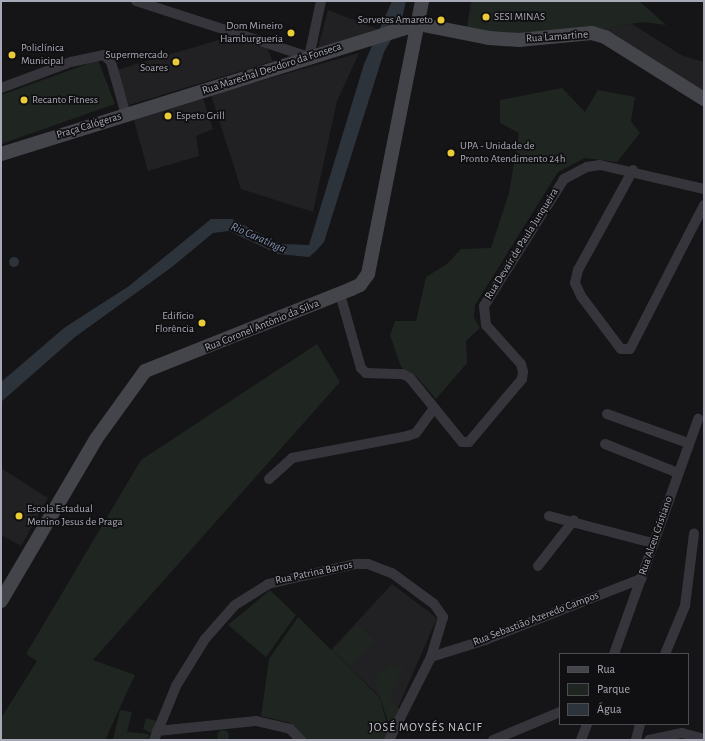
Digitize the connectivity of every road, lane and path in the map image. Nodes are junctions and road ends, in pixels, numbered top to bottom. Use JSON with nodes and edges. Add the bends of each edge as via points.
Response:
{"nodes":[{"id":1,"x":136,"y":1,"type":"edge"},
{"id":2,"x":322,"y":1,"type":"edge"},
{"id":3,"x":422,"y":1,"type":"edge"},
{"id":4,"x":413,"y":25,"type":"junction"},
{"id":5,"x":309,"y":57,"type":"junction"},
{"id":6,"x":1,"y":88,"type":"edge"},
{"id":7,"x":704,"y":98,"type":"edge"},
{"id":8,"x":126,"y":115,"type":"junction"},
{"id":9,"x":1,"y":154,"type":"edge"},
{"id":10,"x":633,"y":170,"type":"junction"},
{"id":11,"x":704,"y":189,"type":"edge"},
{"id":12,"x":704,"y":205,"type":"edge"},
{"id":13,"x":340,"y":294,"type":"junction"},
{"id":14,"x":434,"y":408,"type":"junction"},
{"id":15,"x":607,"y":414,"type":"dead end"},
{"id":16,"x":698,"y":419,"type":"dead end"},
{"id":17,"x":688,"y":443,"type":"junction"},
{"id":18,"x":604,"y":444,"type":"dead end"},
{"id":19,"x":678,"y":473,"type":"junction"},
{"id":20,"x":269,"y":479,"type":"dead end"},
{"id":21,"x":549,"y":516,"type":"dead end"},
{"id":22,"x":574,"y":520,"type":"junction"},
{"id":23,"x":694,"y":534,"type":"dead end"},
{"id":24,"x":653,"y":543,"type":"junction"},
{"id":25,"x":538,"y":566,"type":"dead end"},
{"id":26,"x":641,"y":579,"type":"junction"},
{"id":27,"x":1,"y":601,"type":"edge"},
{"id":28,"x":614,"y":653,"type":"edge"},
{"id":29,"x":665,"y":653,"type":"edge"},
{"id":30,"x":431,"y":656,"type":"junction"},
{"id":31,"x":559,"y":712,"type":"edge"},
{"id":32,"x":587,"y":725,"type":"edge"},
{"id":33,"x":640,"y":725,"type":"edge"},
{"id":34,"x":155,"y":735,"type":"edge"},
{"id":35,"x":704,"y":739,"type":"edge"},
{"id":36,"x":301,"y":740,"type":"edge"},
{"id":37,"x":389,"y":740,"type":"edge"},
{"id":38,"x":493,"y":740,"type":"edge"},
{"id":39,"x":580,"y":740,"type":"edge"},
{"id":40,"x":636,"y":740,"type":"edge"},
{"id":41,"x":649,"y":740,"type":"edge"}],
"edges":[{"from":1,"to":5,"type":"street"},
{"from":2,"to":5,"type":"street"},
{"from":3,"to":4,"type":"main road","name":"Rua Coronel Antônio da Silva"},
{"from":4,"to":5,"type":"main road","name":"Rua Marechal Deodoro da Fonseca"},
{"from":4,"to":7,"type":"main road","name":"Rua Lamartine","via":[[489,38],[519,40],[592,34],[605,37]]},
{"from":4,"to":13,"type":"main road","name":"Rua Coronel Antônio da Silva","via":[[368,274],[360,285]]},
{"from":5,"to":8,"type":"main road","name":"Rua Marechal Deodoro da Fonseca"},
{"from":6,"to":8,"type":"street","name":"Praça Calógeras","via":[[71,62],[104,54],[111,62]]},
{"from":8,"to":9,"type":"main road","name":"Praça Calógeras"},
{"from":10,"to":11,"type":"street"},
{"from":10,"to":12,"type":"street","via":[[578,270],[575,283],[581,296],[621,349],[630,349]]},
{"from":10,"to":14,"type":"street","name":"Rua Devair de Paula Junqueira","via":[[600,165],[587,167],[564,178],[484,306],[486,325],[521,364],[522,379],[469,442],[462,442]]},
{"from":13,"to":14,"type":"street","name":"Rua Devair de Paula Junqueira","via":[[361,368],[366,373],[403,374],[410,378]]},
{"from":13,"to":27,"type":"main road","name":"Rua Coronel Antônio da Silva","via":[[145,371],[93,445]]},
{"from":14,"to":20,"type":"street","via":[[416,433],[292,458]]},
{"from":15,"to":17,"type":"street"},
{"from":16,"to":17,"type":"street","name":"Rua Alceu Cristiano"},
{"from":17,"to":19,"type":"street","name":"Rua Alceu Cristiano"},
{"from":18,"to":19,"type":"street"},
{"from":19,"to":24,"type":"street","name":"Rua Alceu Cristiano"},
{"from":21,"to":22,"type":"street"},
{"from":22,"to":24,"type":"street"},
{"from":22,"to":25,"type":"street"},
{"from":23,"to":29,"type":"street","via":[[685,606]]},
{"from":24,"to":26,"type":"street","name":"Rua Alceu Cristiano"},
{"from":26,"to":28,"type":"street","name":"Rua Alceu Cristiano"},
{"from":26,"to":30,"type":"street","name":"Rua Sebastião Azeredo Campos","via":[[485,640]]},
{"from":30,"to":34,"type":"street","name":"Rua Patrina Barros","via":[[442,627],[442,612],[392,573],[368,564],[355,564],[288,577],[254,592],[214,627],[176,686]]},
{"from":30,"to":37,"type":"street","name":"Rua Patrina Barros"},
{"from":31,"to":38,"type":"street"},
{"from":32,"to":39,"type":"street"},
{"from":33,"to":40,"type":"street"},
{"from":34,"to":36,"type":"street","via":[[256,720],[290,729]]},
{"from":35,"to":41,"type":"street","via":[[682,733]]}]}
